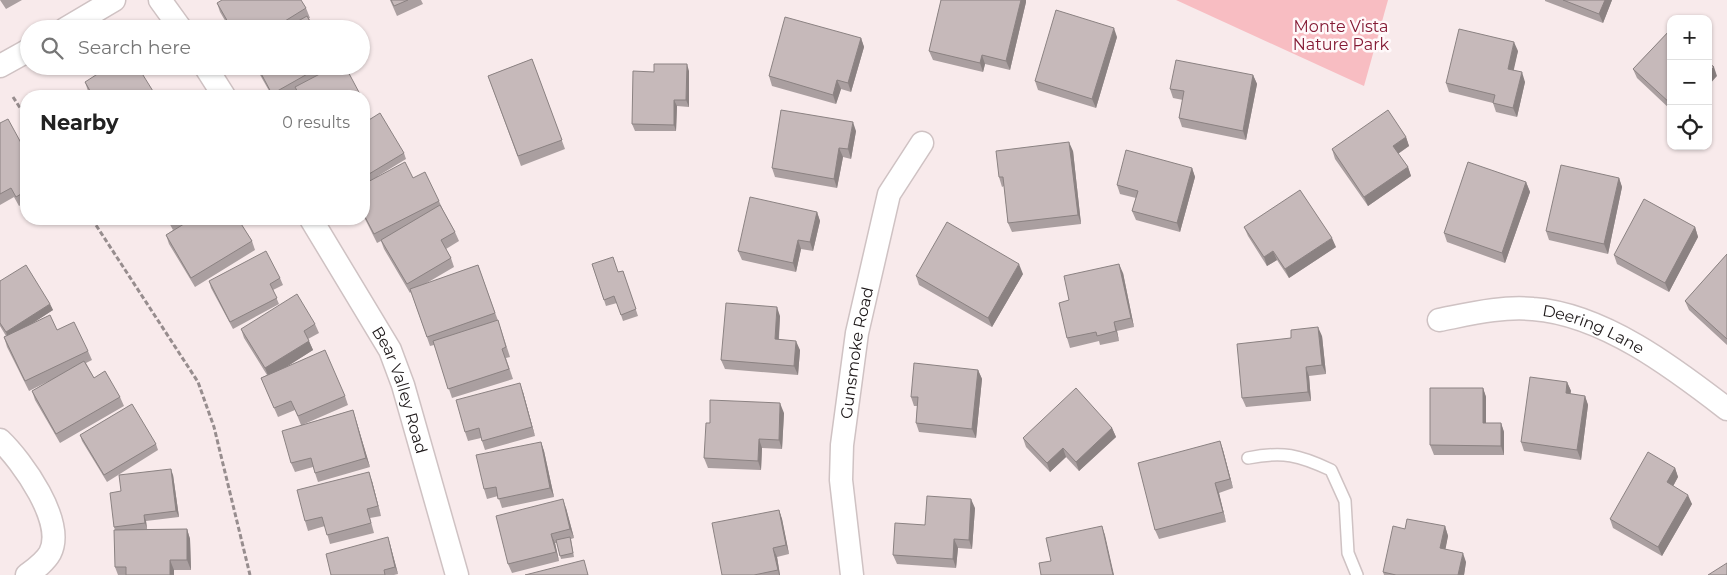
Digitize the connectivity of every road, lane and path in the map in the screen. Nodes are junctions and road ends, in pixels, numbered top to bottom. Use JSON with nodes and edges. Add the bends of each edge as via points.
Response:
{"nodes":[{"id":1,"x":114,"y":0,"type":"edge"},
{"id":2,"x":160,"y":0,"type":"edge"},
{"id":3,"x":80,"y":20,"type":"edge"},
{"id":4,"x":174,"y":20,"type":"edge"},
{"id":5,"x":20,"y":55,"type":"edge"},
{"id":6,"x":0,"y":66,"type":"edge"},
{"id":7,"x":211,"y":75,"type":"edge"},
{"id":8,"x":220,"y":90,"type":"edge"},
{"id":9,"x":13,"y":97,"type":"dead end"},
{"id":10,"x":20,"y":108,"type":"edge"},
{"id":11,"x":922,"y":143,"type":"dead end"},
{"id":12,"x":96,"y":225,"type":"edge"},
{"id":13,"x":315,"y":225,"type":"edge"},
{"id":14,"x":1439,"y":320,"type":"dead end"},
{"id":15,"x":1727,"y":409,"type":"edge"},
{"id":16,"x":0,"y":440,"type":"edge"},
{"id":17,"x":1248,"y":458,"type":"dead end"},
{"id":18,"x":27,"y":575,"type":"edge"},
{"id":19,"x":250,"y":575,"type":"edge"},
{"id":20,"x":457,"y":575,"type":"edge"},
{"id":21,"x":852,"y":575,"type":"edge"},
{"id":22,"x":1357,"y":575,"type":"edge"}],
"edges":[{"from":1,"to":3,"type":"street"},
{"from":2,"to":4,"type":"street"},
{"from":5,"to":6,"type":"street"},
{"from":7,"to":8,"type":"street"},
{"from":9,"to":10,"type":"path"},
{"from":11,"to":21,"type":"street","name":"Gunsmoke Road","via":[[889,194],[857,333],[842,445],[841,480]]},
{"from":12,"to":19,"type":"path","via":[[198,382],[214,427]]},
{"from":13,"to":20,"type":"street","name":"Bear Valley Road","via":[[390,350]]},
{"from":14,"to":15,"type":"street","name":"Deering Lane","via":[[1490,310],[1533,308],[1579,320],[1627,340],[1670,365]]},
{"from":16,"to":18,"type":"street","via":[[21,462],[40,491],[50,521],[50,553]]},
{"from":17,"to":22,"type":"lane","via":[[1270,454],[1304,457],[1331,470],[1345,501],[1348,554]]}]}
